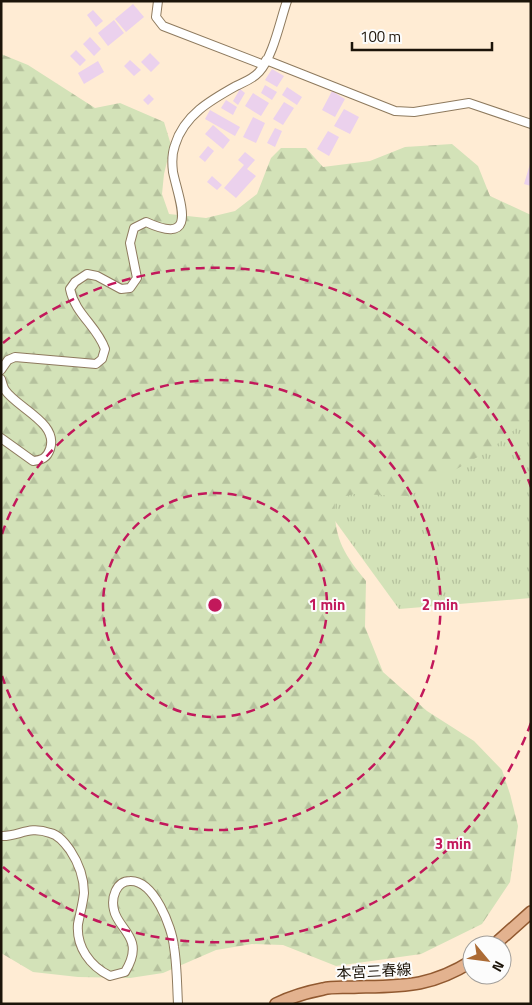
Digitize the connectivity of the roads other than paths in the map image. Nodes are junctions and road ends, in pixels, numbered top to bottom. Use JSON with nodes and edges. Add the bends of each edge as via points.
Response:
{"nodes":[{"id":1,"x":158,"y":1,"type":"edge"},
{"id":2,"x":287,"y":1,"type":"edge"},
{"id":3,"x":265,"y":62,"type":"junction"},
{"id":4,"x":531,"y":124,"type":"edge"},
{"id":5,"x":1,"y":370,"type":"edge"},
{"id":6,"x":1,"y":379,"type":"edge"},
{"id":7,"x":1,"y":438,"type":"edge"},
{"id":8,"x":1,"y":836,"type":"edge"},
{"id":9,"x":531,"y":912,"type":"edge"},
{"id":10,"x":505,"y":935,"type":"edge"},
{"id":11,"x":462,"y":967,"type":"edge"},
{"id":12,"x":178,"y":1004,"type":"edge"},
{"id":13,"x":276,"y":1004,"type":"edge"}],
"edges":[{"from":1,"to":3,"type":"street","via":[[156,17],[163,26]]},
{"from":2,"to":3,"type":"street"},
{"from":3,"to":4,"type":"street","via":[[395,111],[414,112],[468,103]]},
{"from":3,"to":5,"type":"street","via":[[250,79],[200,108],[175,144],[173,171],[183,214],[174,230],[166,231],[146,222],[134,228],[130,243],[137,278],[130,288],[121,290],[87,274],[70,289],[80,312],[101,338],[105,349],[102,359],[96,364],[16,357],[8,360]]},
{"from":6,"to":7,"type":"street","via":[[5,390],[51,435],[52,443],[48,456],[33,461]]},
{"from":8,"to":12,"type":"street","via":[[28,829],[51,833],[68,846],[76,860],[84,894],[78,927],[80,944],[97,968],[110,976],[125,972],[133,952],[132,943],[114,911],[115,893],[124,883],[131,881],[154,894],[174,944]]},
{"from":9,"to":10,"type":"main road"},
{"from":11,"to":13,"type":"main road","name":"本宮三春線","via":[[442,978],[424,983],[325,988]]}]}
